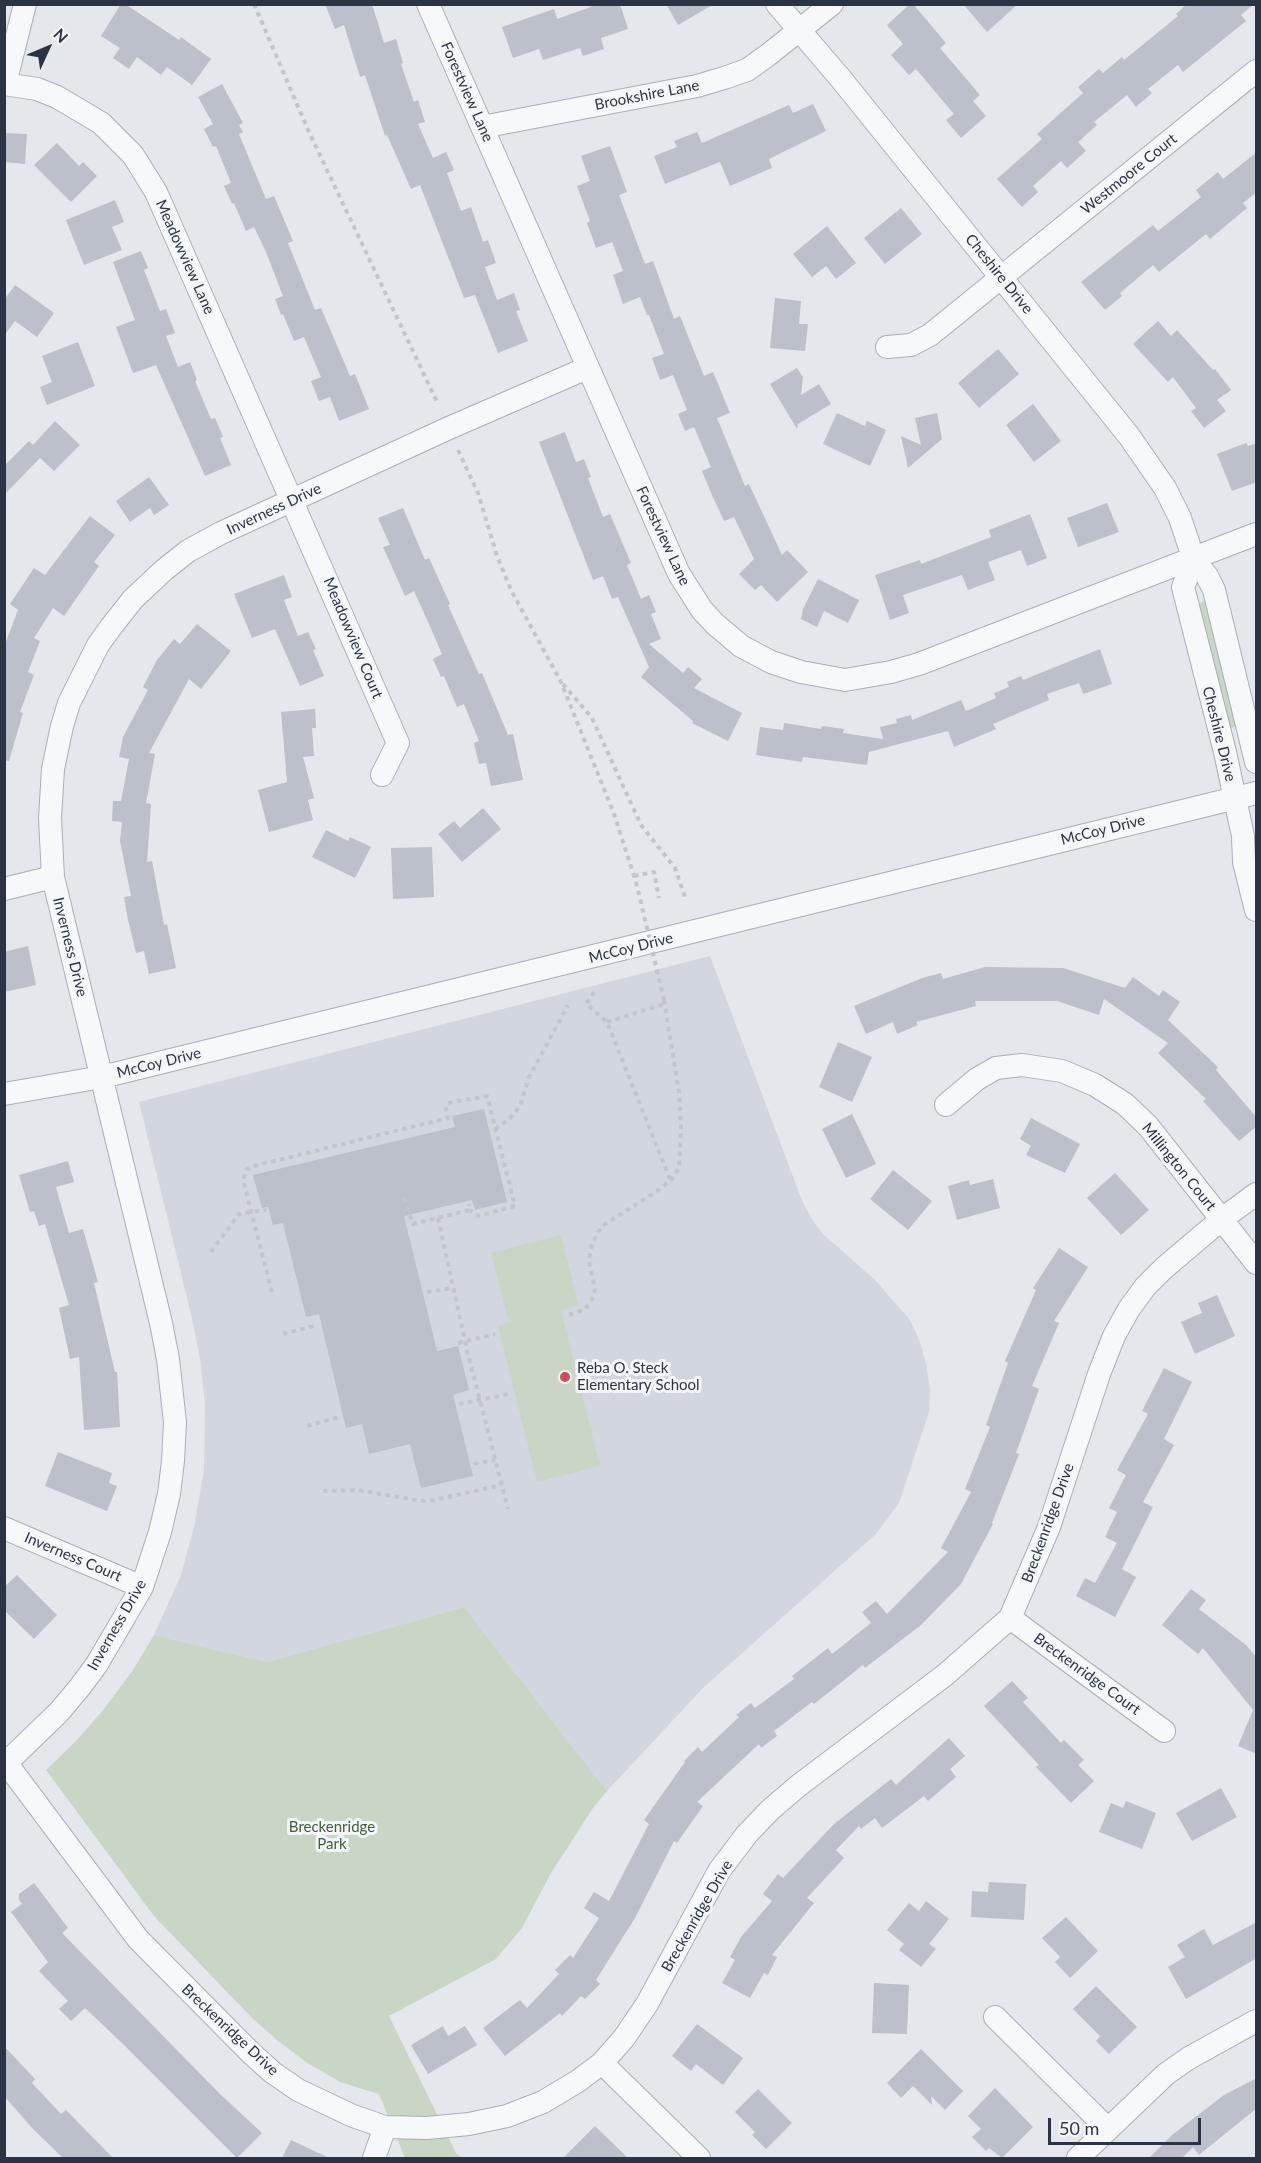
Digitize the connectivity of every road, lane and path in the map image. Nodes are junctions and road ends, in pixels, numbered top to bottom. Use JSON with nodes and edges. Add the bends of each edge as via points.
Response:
{"nodes":[{"id":1,"x":25,"y":4,"type":"edge"},
{"id":2,"x":254,"y":4,"type":"edge"},
{"id":3,"x":428,"y":4,"type":"edge"},
{"id":4,"x":777,"y":4,"type":"edge"},
{"id":5,"x":832,"y":4,"type":"edge"},
{"id":6,"x":799,"y":31,"type":"junction"},
{"id":7,"x":1257,"y":71,"type":"edge"},
{"id":8,"x":5,"y":84,"type":"edge"},
{"id":9,"x":482,"y":127,"type":"junction"},
{"id":10,"x":1002,"y":277,"type":"junction"},
{"id":11,"x":887,"y":347,"type":"dead end"},
{"id":12,"x":587,"y":368,"type":"junction"},
{"id":13,"x":438,"y":404,"type":"dead end"},
{"id":14,"x":458,"y":450,"type":"dead end"},
{"id":15,"x":293,"y":500,"type":"junction"},
{"id":16,"x":1257,"y":534,"type":"edge"},
{"id":17,"x":1194,"y":560,"type":"junction"},
{"id":18,"x":561,"y":682,"type":"junction"},
{"id":19,"x":1257,"y":762,"type":"edge"},
{"id":20,"x":382,"y":775,"type":"dead end"},
{"id":21,"x":1257,"y":793,"type":"edge"},
{"id":22,"x":1234,"y":798,"type":"junction"},
{"id":23,"x":634,"y":876,"type":"junction"},
{"id":24,"x":53,"y":877,"type":"junction"},
{"id":25,"x":4,"y":889,"type":"edge"},
{"id":26,"x":685,"y":897,"type":"dead end"},
{"id":27,"x":659,"y":898,"type":"dead end"},
{"id":28,"x":1257,"y":910,"type":"edge"},
{"id":29,"x":594,"y":992,"type":"dead end"},
{"id":30,"x":664,"y":1002,"type":"junction"},
{"id":31,"x":568,"y":1005,"type":"dead end"},
{"id":32,"x":607,"y":1022,"type":"junction"},
{"id":33,"x":102,"y":1077,"type":"junction"},
{"id":34,"x":4,"y":1095,"type":"edge"},
{"id":35,"x":946,"y":1105,"type":"dead end"},
{"id":36,"x":495,"y":1129,"type":"junction"},
{"id":37,"x":670,"y":1180,"type":"junction"},
{"id":38,"x":1257,"y":1194,"type":"edge"},
{"id":39,"x":404,"y":1198,"type":"dead end"},
{"id":40,"x":469,"y":1204,"type":"dead end"},
{"id":41,"x":266,"y":1210,"type":"dead end"},
{"id":42,"x":470,"y":1210,"type":"junction"},
{"id":43,"x":251,"y":1212,"type":"junction"},
{"id":44,"x":438,"y":1218,"type":"junction"},
{"id":45,"x":1222,"y":1219,"type":"junction"},
{"id":46,"x":211,"y":1252,"type":"dead end"},
{"id":47,"x":1257,"y":1263,"type":"edge"},
{"id":48,"x":453,"y":1288,"type":"junction"},
{"id":49,"x":272,"y":1292,"type":"dead end"},
{"id":50,"x":427,"y":1292,"type":"dead end"},
{"id":51,"x":569,"y":1315,"type":"dead end"},
{"id":52,"x":314,"y":1326,"type":"dead end"},
{"id":53,"x":283,"y":1334,"type":"dead end"},
{"id":54,"x":495,"y":1334,"type":"dead end"},
{"id":55,"x":465,"y":1341,"type":"junction"},
{"id":56,"x":458,"y":1343,"type":"dead end"},
{"id":57,"x":509,"y":1394,"type":"dead end"},
{"id":58,"x":480,"y":1400,"type":"junction"},
{"id":59,"x":459,"y":1404,"type":"dead end"},
{"id":60,"x":339,"y":1417,"type":"dead end"},
{"id":61,"x":307,"y":1426,"type":"dead end"},
{"id":62,"x":495,"y":1460,"type":"junction"},
{"id":63,"x":474,"y":1464,"type":"dead end"},
{"id":64,"x":502,"y":1485,"type":"junction"},
{"id":65,"x":323,"y":1491,"type":"dead end"},
{"id":66,"x":508,"y":1509,"type":"dead end"},
{"id":67,"x":4,"y":1528,"type":"edge"},
{"id":68,"x":142,"y":1587,"type":"junction"},
{"id":69,"x":1010,"y":1618,"type":"junction"},
{"id":70,"x":1164,"y":1731,"type":"dead end"},
{"id":71,"x":6,"y":1765,"type":"edge"},
{"id":72,"x":995,"y":2017,"type":"dead end"},
{"id":73,"x":1257,"y":2021,"type":"edge"},
{"id":74,"x":602,"y":2063,"type":"junction"},
{"id":75,"x":385,"y":2127,"type":"junction"},
{"id":76,"x":1108,"y":2129,"type":"junction"},
{"id":77,"x":374,"y":2158,"type":"edge"},
{"id":78,"x":699,"y":2158,"type":"edge"},
{"id":79,"x":1078,"y":2158,"type":"edge"}],
"edges":[{"from":1,"to":8,"type":"street"},
{"from":2,"to":13,"type":"path","via":[[318,153]]},
{"from":3,"to":9,"type":"street","name":"Forestview Lane"},
{"from":4,"to":6,"type":"street","name":"Cheshire Drive"},
{"from":5,"to":6,"type":"street","name":"Brookshire Lane"},
{"from":6,"to":9,"type":"street","name":"Brookshire Lane","via":[[747,70],[724,78]]},
{"from":6,"to":10,"type":"street","name":"Cheshire Drive"},
{"from":7,"to":10,"type":"street","name":"Westmoore Court"},
{"from":8,"to":15,"type":"street","name":"Meadowview Lane","via":[[37,89],[76,106],[119,139],[146,173]]},
{"from":9,"to":12,"type":"street","name":"Forestview Lane"},
{"from":10,"to":11,"type":"street","name":"Westmoore Court","via":[[930,335],[911,345]]},
{"from":10,"to":17,"type":"street","name":"Cheshire Drive","via":[[1149,464],[1180,518]]},
{"from":12,"to":15,"type":"street","name":"Inverness Drive"},
{"from":12,"to":17,"type":"street","name":"Forestview Lane","via":[[690,594],[735,641],[791,669],[845,680],[891,672]]},
{"from":14,"to":18,"type":"path","via":[[478,493],[511,590]]},
{"from":15,"to":20,"type":"street","name":"Meadowview Court","via":[[398,743]]},
{"from":15,"to":24,"type":"street","name":"Inverness Drive","via":[[188,551],[133,599],[98,645],[69,703],[53,769]]},
{"from":16,"to":17,"type":"street","name":"Forestview Lane"},
{"from":17,"to":19,"type":"street","name":"Cheshire Drive","via":[[1214,590]]},
{"from":17,"to":22,"type":"street","name":"Cheshire Drive","via":[[1184,587]]},
{"from":18,"to":23,"type":"path","via":[[614,814]]},
{"from":18,"to":26,"type":"path","via":[[592,718],[641,825],[675,868]]},
{"from":21,"to":22,"type":"street","name":"McCoy Drive"},
{"from":22,"to":28,"type":"street","name":"Cheshire Drive","via":[[1244,836],[1244,862]]},
{"from":22,"to":33,"type":"street","name":"McCoy Drive"},
{"from":23,"to":27,"type":"path","via":[[654,872]]},
{"from":23,"to":30,"type":"path","bridge":true},
{"from":24,"to":25,"type":"street"},
{"from":24,"to":33,"type":"street","name":"Inverness Drive"},
{"from":29,"to":32,"type":"path","via":[[586,1004]]},
{"from":30,"to":32,"type":"path"},
{"from":30,"to":37,"type":"path","via":[[681,1129],[679,1167]]},
{"from":31,"to":36,"type":"path","via":[[529,1077],[520,1106]]},
{"from":32,"to":37,"type":"path"},
{"from":33,"to":34,"type":"street","name":"McCoy Drive"},
{"from":33,"to":68,"type":"street","name":"Inverness Drive","via":[[161,1323],[175,1422],[169,1494]]},
{"from":35,"to":45,"type":"street","name":"Millington Court","via":[[996,1068],[1022,1065],[1062,1071],[1125,1104],[1148,1126]]},
{"from":36,"to":42,"type":"path","via":[[515,1206],[478,1215]]},
{"from":36,"to":43,"type":"path","via":[[487,1096],[448,1103],[448,1118],[250,1167],[243,1180]]},
{"from":37,"to":51,"type":"path","via":[[602,1226],[592,1243],[589,1261],[595,1289],[591,1303]]},
{"from":38,"to":45,"type":"street","name":"Breckenridge Drive"},
{"from":39,"to":44,"type":"path","via":[[413,1224]]},
{"from":40,"to":42,"type":"path"},
{"from":41,"to":43,"type":"path"},
{"from":42,"to":44,"type":"path"},
{"from":43,"to":46,"type":"path","via":[[239,1214]]},
{"from":43,"to":49,"type":"path"},
{"from":44,"to":48,"type":"path"},
{"from":45,"to":47,"type":"street","name":"Millington Court"},
{"from":45,"to":69,"type":"street","name":"Breckenridge Drive","via":[[1145,1287],[1114,1336],[1041,1550]]},
{"from":48,"to":50,"type":"path"},
{"from":48,"to":55,"type":"path"},
{"from":52,"to":53,"type":"path"},
{"from":54,"to":55,"type":"path"},
{"from":55,"to":56,"type":"path"},
{"from":55,"to":58,"type":"path"},
{"from":57,"to":58,"type":"path"},
{"from":58,"to":59,"type":"path"},
{"from":58,"to":62,"type":"path"},
{"from":60,"to":61,"type":"path"},
{"from":62,"to":63,"type":"path"},
{"from":62,"to":64,"type":"path"},
{"from":64,"to":65,"type":"path","via":[[422,1501],[357,1490]]},
{"from":64,"to":66,"type":"path"},
{"from":67,"to":68,"type":"street","name":"Inverness Court"},
{"from":68,"to":71,"type":"street","name":"Inverness Drive","via":[[80,1687]]},
{"from":69,"to":70,"type":"street","name":"Breckenridge Court"},
{"from":69,"to":74,"type":"street","name":"Breckenridge Drive","via":[[945,1675],[798,1786],[747,1834],[719,1871],[647,2004]]},
{"from":71,"to":75,"type":"street","name":"Breckenridge Drive","via":[[138,1939],[251,2053],[298,2090]]},
{"from":72,"to":76,"type":"street"},
{"from":73,"to":76,"type":"street","via":[[1166,2074]]},
{"from":74,"to":75,"type":"street","name":"Breckenridge Drive","via":[[543,2103],[507,2116],[427,2128]]},
{"from":74,"to":78,"type":"street"},
{"from":75,"to":77,"type":"street"},
{"from":76,"to":79,"type":"street"}]}
